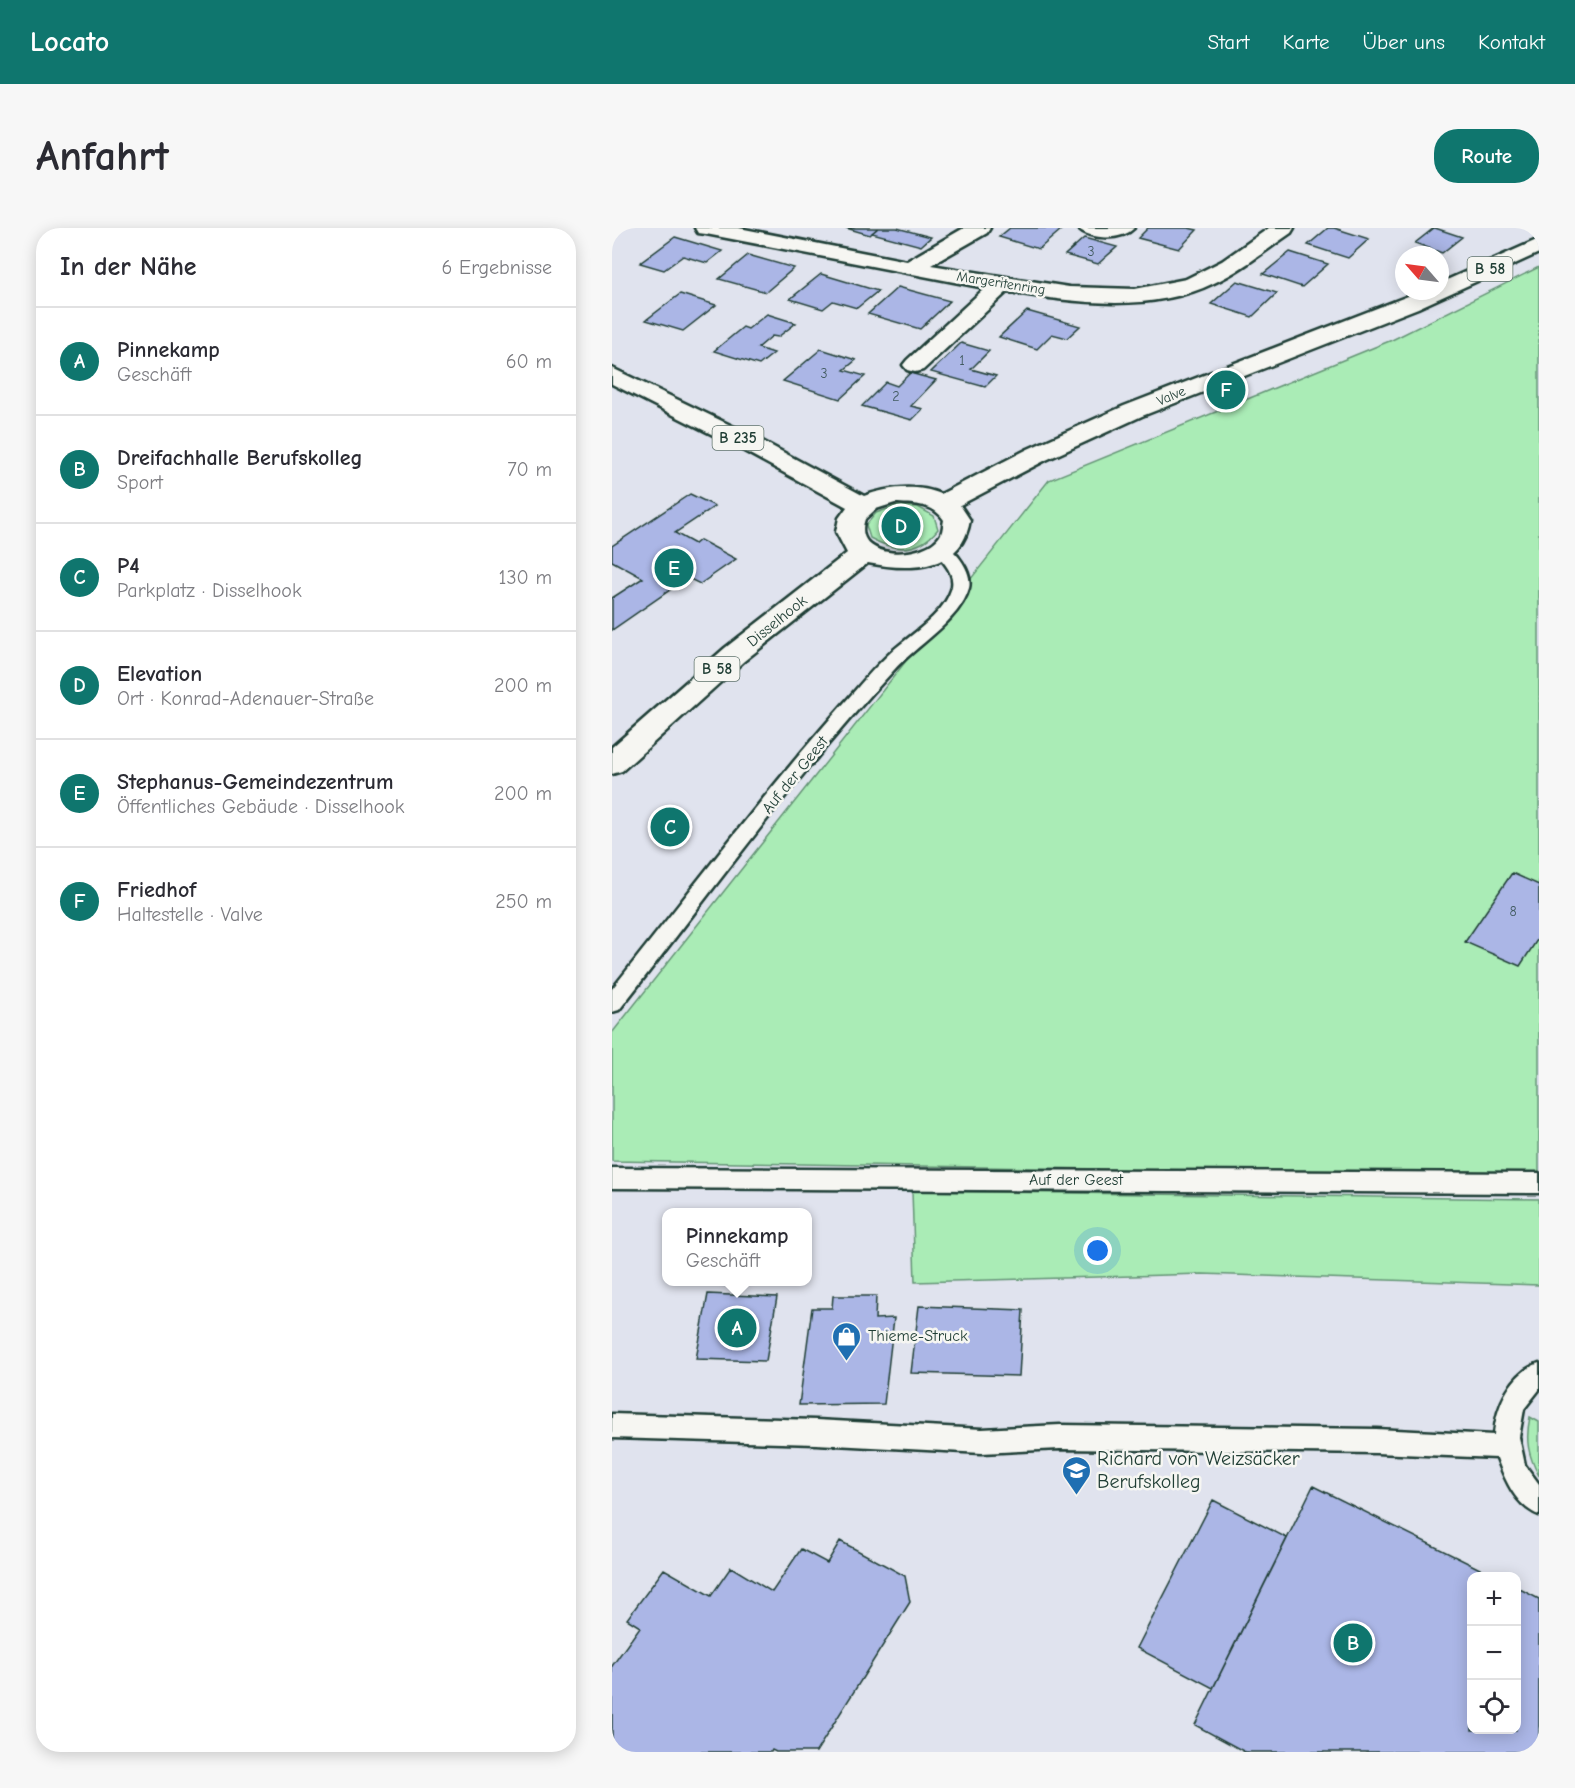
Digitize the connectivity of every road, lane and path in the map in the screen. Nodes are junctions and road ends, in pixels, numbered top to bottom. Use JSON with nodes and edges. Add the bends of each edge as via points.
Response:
{"nodes":[{"id":1,"x":706,"y":228,"type":"edge"},
{"id":2,"x":979,"y":228,"type":"edge"},
{"id":3,"x":1086,"y":228,"type":"edge"},
{"id":4,"x":1127,"y":228,"type":"edge"},
{"id":5,"x":1283,"y":228,"type":"edge"},
{"id":6,"x":1539,"y":245,"type":"edge"},
{"id":7,"x":910,"y":268,"type":"junction"},
{"id":8,"x":1002,"y":284,"type":"junction"},
{"id":9,"x":1449,"y":287,"type":"edge"},
{"id":10,"x":1419,"y":300,"type":"edge"},
{"id":11,"x":915,"y":365,"type":"dead end"},
{"id":12,"x":612,"y":375,"type":"edge"},
{"id":13,"x":944,"y":503,"type":"junction"},
{"id":14,"x":862,"y":506,"type":"junction"},
{"id":15,"x":942,"y":550,"type":"junction"},
{"id":16,"x":864,"y":553,"type":"junction"},
{"id":17,"x":612,"y":764,"type":"edge"},
{"id":18,"x":612,"y":1004,"type":"edge"},
{"id":19,"x":612,"y":1178,"type":"edge"},
{"id":20,"x":1539,"y":1183,"type":"edge"},
{"id":21,"x":1539,"y":1374,"type":"edge"},
{"id":22,"x":612,"y":1426,"type":"edge"},
{"id":23,"x":1506,"y":1447,"type":"junction"},
{"id":24,"x":1539,"y":1503,"type":"edge"}],
"edges":[{"from":1,"to":7,"type":"main road","name":"Margeritenring"},
{"from":2,"to":7,"type":"main road"},
{"from":3,"to":4,"type":"lane","via":[[1103,233]]},
{"from":5,"to":8,"type":"main road","name":"Margeritenring","via":[[1195,284],[1157,292],[1109,295]]},
{"from":6,"to":9,"type":"main road","name":"Valve","number":"B 58"},
{"from":7,"to":8,"type":"main road","name":"Margeritenring"},
{"from":8,"to":11,"type":"main road"},
{"from":10,"to":13,"type":"main road","name":"Valve","number":"B 58","via":[[1093,428]]},
{"from":12,"to":14,"type":"main road","number":"B 235"},
{"from":13,"to":14,"type":"main road","via":[[929,497],[903,495]]},
{"from":13,"to":15,"type":"main road","via":[[958,521],[958,531]]},
{"from":14,"to":16,"type":"main road","via":[[848,525],[848,535]]},
{"from":15,"to":16,"type":"main road","via":[[903,561]]},
{"from":15,"to":18,"type":"lane","name":"Auf der Geest","via":[[959,571],[960,589],[944,612],[890,664],[815,748]]},
{"from":16,"to":17,"type":"main road","name":"Disselhook","number":"B 58","via":[[690,692]]},
{"from":19,"to":20,"type":"lane","name":"Auf der Geest"},
{"from":21,"to":23,"type":"lane","via":[[1523,1386],[1512,1404],[1506,1425]]},
{"from":22,"to":23,"type":"lane","via":[[982,1441],[1060,1437]]},
{"from":23,"to":24,"type":"lane","via":[[1514,1471]]}]}
